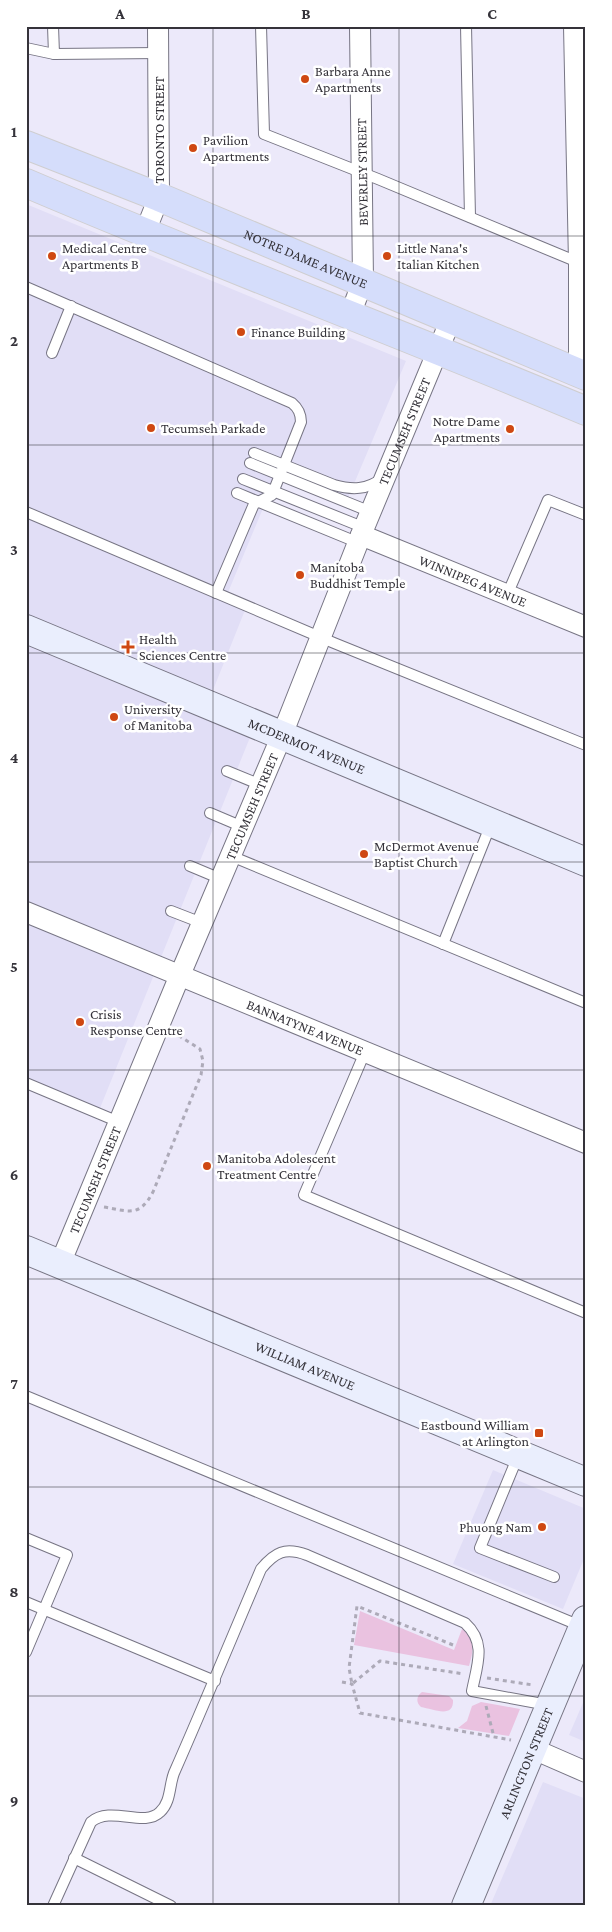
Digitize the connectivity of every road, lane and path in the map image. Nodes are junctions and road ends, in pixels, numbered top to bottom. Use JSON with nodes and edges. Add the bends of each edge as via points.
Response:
{"nodes":[{"id":1,"x":53,"y":26,"type":"edge"},
{"id":2,"x":158,"y":26,"type":"edge"},
{"id":3,"x":261,"y":26,"type":"edge"},
{"id":4,"x":360,"y":26,"type":"edge"},
{"id":5,"x":466,"y":26,"type":"edge"},
{"id":6,"x":574,"y":26,"type":"edge"},
{"id":7,"x":26,"y":48,"type":"edge"},
{"id":8,"x":159,"y":53,"type":"junction"},
{"id":9,"x":54,"y":54,"type":"junction"},
{"id":10,"x":26,"y":145,"type":"edge"},
{"id":11,"x":362,"y":172,"type":"junction"},
{"id":12,"x":26,"y":183,"type":"edge"},
{"id":13,"x":159,"y":197,"type":"junction"},
{"id":14,"x":470,"y":217,"type":"junction"},
{"id":15,"x":145,"y":232,"type":"junction"},
{"id":16,"x":582,"y":264,"type":"edge"},
{"id":17,"x":363,"y":281,"type":"junction"},
{"id":18,"x":26,"y":287,"type":"edge"},
{"id":19,"x":71,"y":306,"type":"junction"},
{"id":20,"x":350,"y":314,"type":"junction"},
{"id":21,"x":451,"y":319,"type":"junction"},
{"id":22,"x":438,"y":349,"type":"junction"},
{"id":23,"x":52,"y":353,"type":"dead end"},
{"id":24,"x":582,"y":375,"type":"edge"},
{"id":25,"x":586,"y":411,"type":"edge"},
{"id":26,"x":254,"y":453,"type":"dead end"},
{"id":27,"x":250,"y":463,"type":"dead end"},
{"id":28,"x":282,"y":470,"type":"junction"},
{"id":29,"x":386,"y":476,"type":"junction"},
{"id":30,"x":243,"y":479,"type":"dead end"},
{"id":31,"x":274,"y":491,"type":"junction"},
{"id":32,"x":237,"y":493,"type":"dead end"},
{"id":33,"x":258,"y":502,"type":"junction"},
{"id":34,"x":26,"y":512,"type":"edge"},
{"id":35,"x":586,"y":515,"type":"edge"},
{"id":36,"x":364,"y":530,"type":"junction"},
{"id":37,"x":216,"y":593,"type":"junction"},
{"id":38,"x":507,"y":595,"type":"junction"},
{"id":39,"x":586,"y":627,"type":"edge"},
{"id":40,"x":28,"y":634,"type":"edge"},
{"id":41,"x":320,"y":637,"type":"junction"},
{"id":42,"x":282,"y":735,"type":"junction"},
{"id":43,"x":586,"y":745,"type":"edge"},
{"id":44,"x":228,"y":771,"type":"dead end"},
{"id":45,"x":261,"y":785,"type":"junction"},
{"id":46,"x":210,"y":813,"type":"dead end"},
{"id":47,"x":492,"y":823,"type":"junction"},
{"id":48,"x":243,"y":827,"type":"junction"},
{"id":49,"x":231,"y":856,"type":"junction"},
{"id":50,"x":586,"y":862,"type":"edge"},
{"id":51,"x":190,"y":866,"type":"dead end"},
{"id":52,"x":221,"y":879,"type":"junction"},
{"id":53,"x":171,"y":911,"type":"dead end"},
{"id":54,"x":26,"y":912,"type":"edge"},
{"id":55,"x":202,"y":923,"type":"junction"},
{"id":56,"x":443,"y":944,"type":"junction"},
{"id":57,"x":180,"y":975,"type":"junction"},
{"id":58,"x":586,"y":1003,"type":"edge"},
{"id":59,"x":176,"y":1034,"type":"dead end"},
{"id":60,"x":365,"y":1052,"type":"junction"},
{"id":61,"x":26,"y":1083,"type":"edge"},
{"id":62,"x":119,"y":1122,"type":"junction"},
{"id":63,"x":586,"y":1143,"type":"edge"},
{"id":64,"x":104,"y":1207,"type":"dead end"},
{"id":65,"x":26,"y":1250,"type":"edge"},
{"id":66,"x":60,"y":1264,"type":"junction"},
{"id":67,"x":586,"y":1313,"type":"edge"},
{"id":68,"x":26,"y":1396,"type":"edge"},
{"id":69,"x":519,"y":1454,"type":"junction"},
{"id":70,"x":586,"y":1482,"type":"edge"},
{"id":71,"x":26,"y":1538,"type":"edge"},
{"id":72,"x":554,"y":1577,"type":"dead end"},
{"id":73,"x":26,"y":1602,"type":"edge"},
{"id":74,"x":44,"y":1609,"type":"junction"},
{"id":75,"x":585,"y":1625,"type":"edge"},
{"id":76,"x":453,"y":1645,"type":"dead end"},
{"id":77,"x":26,"y":1652,"type":"edge"},
{"id":78,"x":475,"y":1676,"type":"junction"},
{"id":79,"x":215,"y":1681,"type":"junction"},
{"id":80,"x":342,"y":1682,"type":"dead end"},
{"id":81,"x":352,"y":1684,"type":"junction"},
{"id":82,"x":541,"y":1695,"type":"junction"},
{"id":83,"x":521,"y":1744,"type":"junction"},
{"id":84,"x":586,"y":1772,"type":"edge"},
{"id":85,"x":74,"y":1858,"type":"junction"},
{"id":86,"x":53,"y":1906,"type":"edge"},
{"id":87,"x":171,"y":1906,"type":"edge"},
{"id":88,"x":466,"y":1906,"type":"edge"}],
"edges":[{"from":1,"to":9,"type":"lane"},
{"from":2,"to":8,"type":"street","name":"TORONTO STREET"},
{"from":3,"to":11,"type":"lane","via":[[264,134]]},
{"from":4,"to":11,"type":"street","name":"BEVERLEY STREET"},
{"from":5,"to":14,"type":"lane"},
{"from":6,"to":16,"type":"street"},
{"from":7,"to":9,"type":"lane"},
{"from":8,"to":9,"type":"lane"},
{"from":8,"to":13,"type":"street","name":"TORONTO STREET"},
{"from":10,"to":13,"type":"main road","name":"NOTRE DAME AVENUE"},
{"from":11,"to":14,"type":"lane"},
{"from":11,"to":17,"type":"street","name":"BEVERLEY STREET"},
{"from":12,"to":15,"type":"main road"},
{"from":13,"to":15,"type":"street","name":"TORONTO STREET"},
{"from":13,"to":17,"type":"main road","name":"NOTRE DAME AVENUE"},
{"from":14,"to":16,"type":"lane"},
{"from":15,"to":20,"type":"main road"},
{"from":16,"to":24,"type":"street"},
{"from":17,"to":20,"type":"street","name":"BEVERLEY STREET"},
{"from":17,"to":21,"type":"main road","name":"NOTRE DAME AVENUE"},
{"from":18,"to":19,"type":"lane"},
{"from":19,"to":23,"type":"lane"},
{"from":19,"to":28,"type":"lane","via":[[292,403],[301,415],[301,422]]},
{"from":20,"to":22,"type":"main road"},
{"from":21,"to":22,"type":"street","name":"TECUMSEH STREET"},
{"from":21,"to":24,"type":"main road","name":"NOTRE DAME AVENUE"},
{"from":22,"to":25,"type":"main road"},
{"from":22,"to":29,"type":"street","name":"TECUMSEH STREET"},
{"from":26,"to":28,"type":"lane"},
{"from":27,"to":28,"type":"lane"},
{"from":28,"to":29,"type":"lane","via":[[347,489],[367,487]]},
{"from":28,"to":31,"type":"lane"},
{"from":28,"to":36,"type":"lane"},
{"from":29,"to":36,"type":"street","name":"TECUMSEH STREET"},
{"from":30,"to":31,"type":"lane"},
{"from":31,"to":33,"type":"lane"},
{"from":31,"to":36,"type":"lane"},
{"from":32,"to":33,"type":"lane"},
{"from":33,"to":36,"type":"lane"},
{"from":33,"to":37,"type":"lane","via":[[254,504]]},
{"from":34,"to":37,"type":"lane"},
{"from":35,"to":38,"type":"lane","via":[[548,500]]},
{"from":36,"to":38,"type":"street","name":"WINNIPEG AVENUE"},
{"from":36,"to":41,"type":"street","name":"TECUMSEH STREET"},
{"from":37,"to":41,"type":"lane"},
{"from":38,"to":39,"type":"street","name":"WINNIPEG AVENUE"},
{"from":40,"to":42,"type":"main road","name":"MCDERMOT AVENUE"},
{"from":41,"to":42,"type":"street","name":"TECUMSEH STREET"},
{"from":41,"to":43,"type":"lane"},
{"from":42,"to":45,"type":"street","name":"TECUMSEH STREET"},
{"from":42,"to":47,"type":"main road","name":"MCDERMOT AVENUE"},
{"from":44,"to":45,"type":"lane"},
{"from":45,"to":48,"type":"street","name":"TECUMSEH STREET"},
{"from":46,"to":48,"type":"lane"},
{"from":47,"to":50,"type":"main road","name":"MCDERMOT AVENUE"},
{"from":47,"to":56,"type":"lane"},
{"from":48,"to":49,"type":"street","name":"TECUMSEH STREET"},
{"from":49,"to":52,"type":"street","name":"TECUMSEH STREET"},
{"from":49,"to":56,"type":"lane"},
{"from":51,"to":52,"type":"lane"},
{"from":52,"to":55,"type":"street","name":"TECUMSEH STREET"},
{"from":53,"to":55,"type":"lane"},
{"from":54,"to":57,"type":"street","name":"BANNATYNE AVENUE"},
{"from":55,"to":57,"type":"street","name":"TECUMSEH STREET"},
{"from":56,"to":58,"type":"lane"},
{"from":57,"to":60,"type":"street","name":"BANNATYNE AVENUE"},
{"from":57,"to":62,"type":"street","name":"TECUMSEH STREET"},
{"from":59,"to":64,"type":"path","via":[[200,1049],[203,1060],[201,1075],[160,1174],[146,1206],[134,1211]]},
{"from":60,"to":63,"type":"street","name":"BANNATYNE AVENUE"},
{"from":60,"to":67,"type":"lane","via":[[304,1196]]},
{"from":61,"to":62,"type":"lane"},
{"from":62,"to":66,"type":"street","name":"TECUMSEH STREET"},
{"from":65,"to":66,"type":"main road","name":"WILLIAM AVENUE"},
{"from":66,"to":69,"type":"main road","name":"WILLIAM AVENUE"},
{"from":68,"to":75,"type":"lane"},
{"from":69,"to":70,"type":"main road","name":"WILLIAM AVENUE"},
{"from":69,"to":72,"type":"lane","via":[[480,1548]]},
{"from":71,"to":74,"type":"lane","via":[[67,1555]]},
{"from":73,"to":74,"type":"lane"},
{"from":74,"to":77,"type":"lane"},
{"from":74,"to":79,"type":"lane"},
{"from":75,"to":82,"type":"main road","name":"ARLINGTON STREET"},
{"from":76,"to":81,"type":"path","via":[[357,1606],[349,1668]]},
{"from":78,"to":79,"type":"lane","via":[[480,1652],[478,1640],[465,1622],[293,1550],[269,1558],[260,1569]]},
{"from":78,"to":81,"type":"path","via":[[380,1661]]},
{"from":78,"to":82,"type":"path"},
{"from":78,"to":82,"type":"lane","via":[[472,1691]]},
{"from":79,"to":85,"type":"lane","via":[[172,1779],[168,1802],[160,1813],[151,1817],[110,1815],[94,1819]]},
{"from":80,"to":81,"type":"path"},
{"from":81,"to":83,"type":"path","via":[[360,1713]]},
{"from":82,"to":83,"type":"main road","name":"ARLINGTON STREET"},
{"from":83,"to":84,"type":"street"},
{"from":83,"to":88,"type":"main road","name":"ARLINGTON STREET"},
{"from":85,"to":86,"type":"lane"},
{"from":85,"to":87,"type":"lane"}]}
